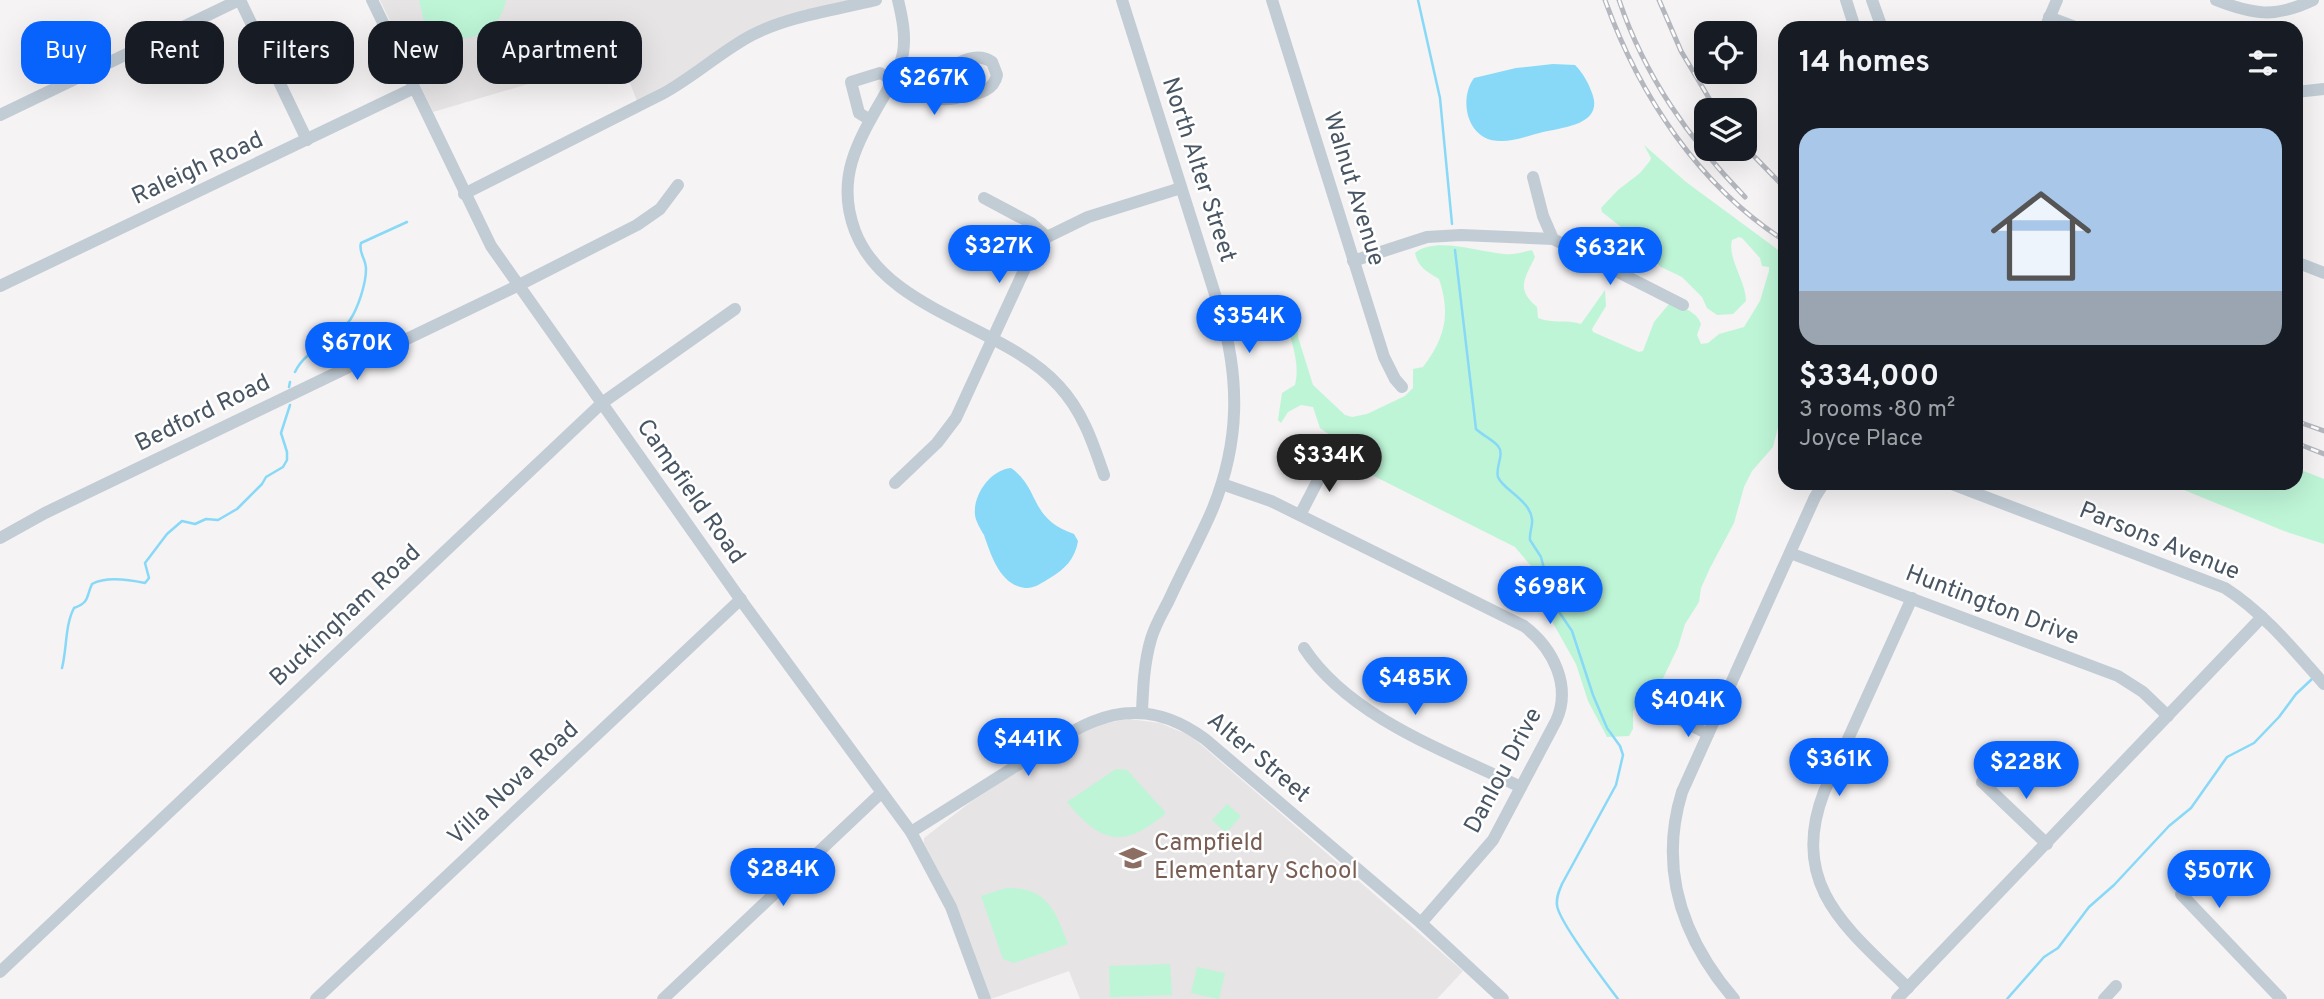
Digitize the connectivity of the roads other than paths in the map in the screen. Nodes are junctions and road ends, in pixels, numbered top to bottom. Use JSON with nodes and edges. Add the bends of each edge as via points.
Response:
{"nodes":[{"id":1,"x":239,"y":0,"type":"edge"},
{"id":2,"x":372,"y":0,"type":"edge"},
{"id":3,"x":876,"y":0,"type":"edge"},
{"id":4,"x":898,"y":0,"type":"edge"},
{"id":5,"x":1122,"y":0,"type":"edge"},
{"id":6,"x":1272,"y":0,"type":"edge"},
{"id":7,"x":1846,"y":0,"type":"edge"},
{"id":8,"x":1872,"y":0,"type":"edge"},
{"id":9,"x":2057,"y":0,"type":"edge"},
{"id":10,"x":2216,"y":0,"type":"edge"},
{"id":11,"x":2313,"y":0,"type":"edge"},
{"id":12,"x":1853,"y":21,"type":"edge"},
{"id":13,"x":1880,"y":21,"type":"edge"},
{"id":14,"x":2047,"y":21,"type":"edge"},
{"id":15,"x":893,"y":79,"type":"junction"},
{"id":16,"x":414,"y":88,"type":"junction"},
{"id":17,"x":2324,"y":89,"type":"edge"},
{"id":18,"x":2303,"y":91,"type":"edge"},
{"id":19,"x":956,"y":98,"type":"dead end"},
{"id":20,"x":0,"y":115,"type":"edge"},
{"id":21,"x":870,"y":121,"type":"junction"},
{"id":22,"x":307,"y":140,"type":"junction"},
{"id":23,"x":1533,"y":177,"type":"dead end"},
{"id":24,"x":678,"y":185,"type":"dead end"},
{"id":25,"x":1181,"y":188,"type":"junction"},
{"id":26,"x":464,"y":194,"type":"junction"},
{"id":27,"x":984,"y":198,"type":"dead end"},
{"id":28,"x":1047,"y":237,"type":"junction"},
{"id":29,"x":1553,"y":239,"type":"junction"},
{"id":30,"x":1353,"y":261,"type":"junction"},
{"id":31,"x":2303,"y":264,"type":"edge"},
{"id":32,"x":2324,"y":272,"type":"edge"},
{"id":33,"x":0,"y":286,"type":"edge"},
{"id":34,"x":517,"y":286,"type":"junction"},
{"id":35,"x":1683,"y":305,"type":"dead end"},
{"id":36,"x":736,"y":309,"type":"dead end"},
{"id":37,"x":993,"y":340,"type":"junction"},
{"id":38,"x":1402,"y":387,"type":"dead end"},
{"id":39,"x":602,"y":403,"type":"junction"},
{"id":40,"x":1329,"y":458,"type":"dead end"},
{"id":41,"x":1104,"y":475,"type":"dead end"},
{"id":42,"x":895,"y":482,"type":"dead end"},
{"id":43,"x":1222,"y":484,"type":"junction"},
{"id":44,"x":1820,"y":490,"type":"edge"},
{"id":45,"x":1967,"y":490,"type":"edge"},
{"id":46,"x":1300,"y":515,"type":"junction"},
{"id":47,"x":0,"y":538,"type":"edge"},
{"id":48,"x":1790,"y":553,"type":"junction"},
{"id":49,"x":1912,"y":598,"type":"junction"},
{"id":50,"x":741,"y":599,"type":"junction"},
{"id":51,"x":2262,"y":617,"type":"junction"},
{"id":52,"x":1304,"y":648,"type":"dead end"},
{"id":53,"x":2318,"y":677,"type":"edge"},
{"id":54,"x":1655,"y":707,"type":"dead end"},
{"id":55,"x":1142,"y":712,"type":"junction"},
{"id":56,"x":2168,"y":716,"type":"junction"},
{"id":57,"x":1709,"y":734,"type":"junction"},
{"id":58,"x":1982,"y":782,"type":"dead end"},
{"id":59,"x":1521,"y":787,"type":"junction"},
{"id":60,"x":881,"y":793,"type":"junction"},
{"id":61,"x":911,"y":832,"type":"junction"},
{"id":62,"x":2047,"y":844,"type":"junction"},
{"id":63,"x":2181,"y":894,"type":"dead end"},
{"id":64,"x":1421,"y":923,"type":"junction"},
{"id":65,"x":0,"y":972,"type":"edge"},
{"id":66,"x":2116,"y":986,"type":"dead end"},
{"id":67,"x":1908,"y":988,"type":"junction"},
{"id":68,"x":316,"y":999,"type":"edge"},
{"id":69,"x":663,"y":999,"type":"edge"},
{"id":70,"x":985,"y":999,"type":"edge"},
{"id":71,"x":1503,"y":999,"type":"edge"},
{"id":72,"x":1734,"y":999,"type":"edge"},
{"id":73,"x":1897,"y":999,"type":"edge"},
{"id":74,"x":2104,"y":999,"type":"edge"},
{"id":75,"x":2281,"y":999,"type":"edge"}],
"edges":[{"from":1,"to":20,"type":"street"},
{"from":1,"to":22,"type":"street"},
{"from":2,"to":16,"type":"street","name":"Campfield Road"},
{"from":3,"to":26,"type":"street","via":[[753,35],[662,94]]},
{"from":4,"to":15,"type":"street","via":[[903,54]]},
{"from":5,"to":25,"type":"street","name":"North Alter Street"},
{"from":6,"to":30,"type":"street","name":"Walnut Avenue"},
{"from":7,"to":12,"type":"street"},
{"from":8,"to":13,"type":"street"},
{"from":9,"to":14,"type":"street"},
{"from":10,"to":11,"type":"street","via":[[2242,10],[2273,13]]},
{"from":15,"to":19,"type":"street","via":[[933,100]]},
{"from":15,"to":21,"type":"street"},
{"from":15,"to":21,"type":"street","via":[[880,73],[851,82],[859,113]]},
{"from":16,"to":22,"type":"street","name":"Raleigh Road"},
{"from":16,"to":26,"type":"street","name":"Campfield Road"},
{"from":17,"to":18,"type":"street"},
{"from":21,"to":37,"type":"street","via":[[855,150],[847,183],[850,215],[862,246],[877,268],[898,286]]},
{"from":22,"to":33,"type":"street","name":"Raleigh Road"},
{"from":23,"to":29,"type":"street"},
{"from":24,"to":34,"type":"street","name":"Bedford Road","via":[[650,217]]},
{"from":25,"to":28,"type":"street","via":[[1088,217]]},
{"from":25,"to":43,"type":"street","name":"North Alter Street","via":[[1233,359],[1233,435]]},
{"from":26,"to":34,"type":"street","name":"Campfield Road"},
{"from":27,"to":28,"type":"street"},
{"from":28,"to":37,"type":"street","via":[[1027,264]]},
{"from":29,"to":30,"type":"street","via":[[1427,237]]},
{"from":29,"to":35,"type":"street"},
{"from":30,"to":38,"type":"street","name":"Walnut Avenue","via":[[1384,357]]},
{"from":31,"to":32,"type":"street"},
{"from":34,"to":39,"type":"street","name":"Campfield Road"},
{"from":34,"to":47,"type":"street","name":"Bedford Road"},
{"from":36,"to":39,"type":"street","name":"Buckingham Road"},
{"from":37,"to":41,"type":"street","via":[[1058,385],[1088,428]]},
{"from":37,"to":42,"type":"street","via":[[948,430]]},
{"from":39,"to":50,"type":"street","name":"Campfield Road"},
{"from":39,"to":65,"type":"street","name":"Buckingham Road"},
{"from":40,"to":46,"type":"street"},
{"from":43,"to":46,"type":"street","name":"Danlou Drive"},
{"from":43,"to":55,"type":"street","name":"North Alter Street","via":[[1152,636]]},
{"from":44,"to":48,"type":"street"},
{"from":45,"to":51,"type":"street","name":"Parsons Avenue","via":[[2211,582],[2241,598]]},
{"from":46,"to":59,"type":"street","name":"Danlou Drive","via":[[1524,626],[1543,643],[1561,681],[1563,702]]},
{"from":48,"to":49,"type":"street","name":"Huntington Drive"},
{"from":48,"to":57,"type":"street"},
{"from":49,"to":56,"type":"street","name":"Huntington Drive","via":[[2118,676]]},
{"from":49,"to":67,"type":"street","via":[[1824,792],[1813,832],[1817,874],[1834,912]]},
{"from":50,"to":60,"type":"street","name":"Campfield Road"},
{"from":50,"to":68,"type":"street","name":"Villa Nova Road"},
{"from":51,"to":53,"type":"street","name":"Parsons Avenue"},
{"from":51,"to":56,"type":"street"},
{"from":52,"to":59,"type":"street","via":[[1326,677],[1367,710]]},
{"from":54,"to":57,"type":"street"},
{"from":55,"to":61,"type":"street","name":"Alter Street","via":[[1086,723]]},
{"from":55,"to":64,"type":"street","name":"Alter Street","via":[[1176,721],[1206,738]]},
{"from":56,"to":62,"type":"street"},
{"from":57,"to":72,"type":"street","via":[[1679,801],[1671,854],[1686,921],[1706,962]]},
{"from":58,"to":62,"type":"street"},
{"from":59,"to":64,"type":"street","name":"Danlou Drive","via":[[1486,849]]},
{"from":60,"to":61,"type":"street","name":"Campfield Road"},
{"from":60,"to":69,"type":"street"},
{"from":61,"to":70,"type":"street","name":"Campfield Road","via":[[951,907]]},
{"from":62,"to":67,"type":"street"},
{"from":63,"to":75,"type":"street"},
{"from":64,"to":71,"type":"street","name":"Alter Street"},
{"from":66,"to":74,"type":"street"},
{"from":67,"to":73,"type":"street"}]}
